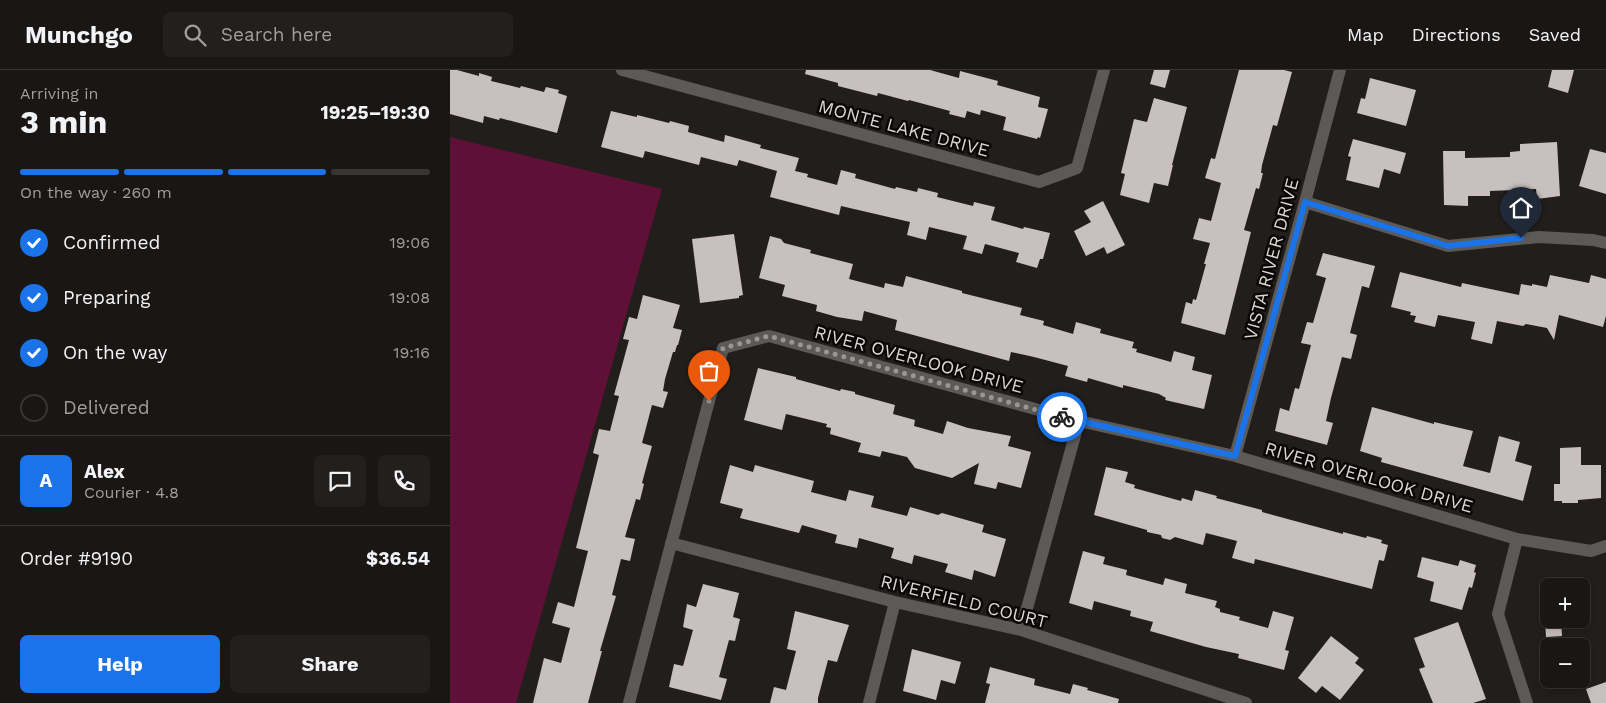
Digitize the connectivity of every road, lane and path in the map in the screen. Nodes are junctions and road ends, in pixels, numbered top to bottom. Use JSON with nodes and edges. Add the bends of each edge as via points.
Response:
{"nodes":[{"id":1,"x":622,"y":70,"type":"edge"},
{"id":2,"x":1104,"y":70,"type":"edge"},
{"id":3,"x":1340,"y":70,"type":"edge"},
{"id":4,"x":1305,"y":202,"type":"junction"},
{"id":5,"x":1606,"y":243,"type":"edge"},
{"id":6,"x":1079,"y":421,"type":"junction"},
{"id":7,"x":1235,"y":456,"type":"junction"},
{"id":8,"x":1517,"y":539,"type":"junction"},
{"id":9,"x":671,"y":543,"type":"junction"},
{"id":10,"x":1606,"y":546,"type":"edge"},
{"id":11,"x":895,"y":602,"type":"junction"},
{"id":12,"x":1021,"y":630,"type":"junction"},
{"id":13,"x":629,"y":703,"type":"edge"},
{"id":14,"x":869,"y":703,"type":"edge"},
{"id":15,"x":1246,"y":703,"type":"edge"},
{"id":16,"x":1527,"y":703,"type":"edge"}],
"edges":[{"from":1,"to":2,"type":"street","name":"MONTE LAKE DRIVE","via":[[1039,182],[1078,168]]},
{"from":3,"to":4,"type":"street","name":"VISTA RIVER DRIVE"},
{"from":4,"to":5,"type":"street","via":[[1448,246],[1539,236]]},
{"from":4,"to":7,"type":"street","name":"VISTA RIVER DRIVE"},
{"from":6,"to":7,"type":"street","name":"RIVER OVERLOOK DRIVE"},
{"from":6,"to":9,"type":"street","name":"RIVER OVERLOOK DRIVE","via":[[769,336],[723,348]]},
{"from":6,"to":12,"type":"street"},
{"from":7,"to":8,"type":"street","name":"RIVER OVERLOOK DRIVE"},
{"from":8,"to":10,"type":"street","name":"RIVER OVERLOOK DRIVE","via":[[1591,551]]},
{"from":8,"to":16,"type":"street","via":[[1498,614]]},
{"from":9,"to":11,"type":"street","name":"RIVERFIELD COURT"},
{"from":9,"to":13,"type":"street","name":"RIVER OVERLOOK DRIVE"},
{"from":11,"to":12,"type":"street","name":"RIVERFIELD COURT"},
{"from":11,"to":14,"type":"street"},
{"from":12,"to":15,"type":"street","name":"RIVERFIELD COURT"}]}
